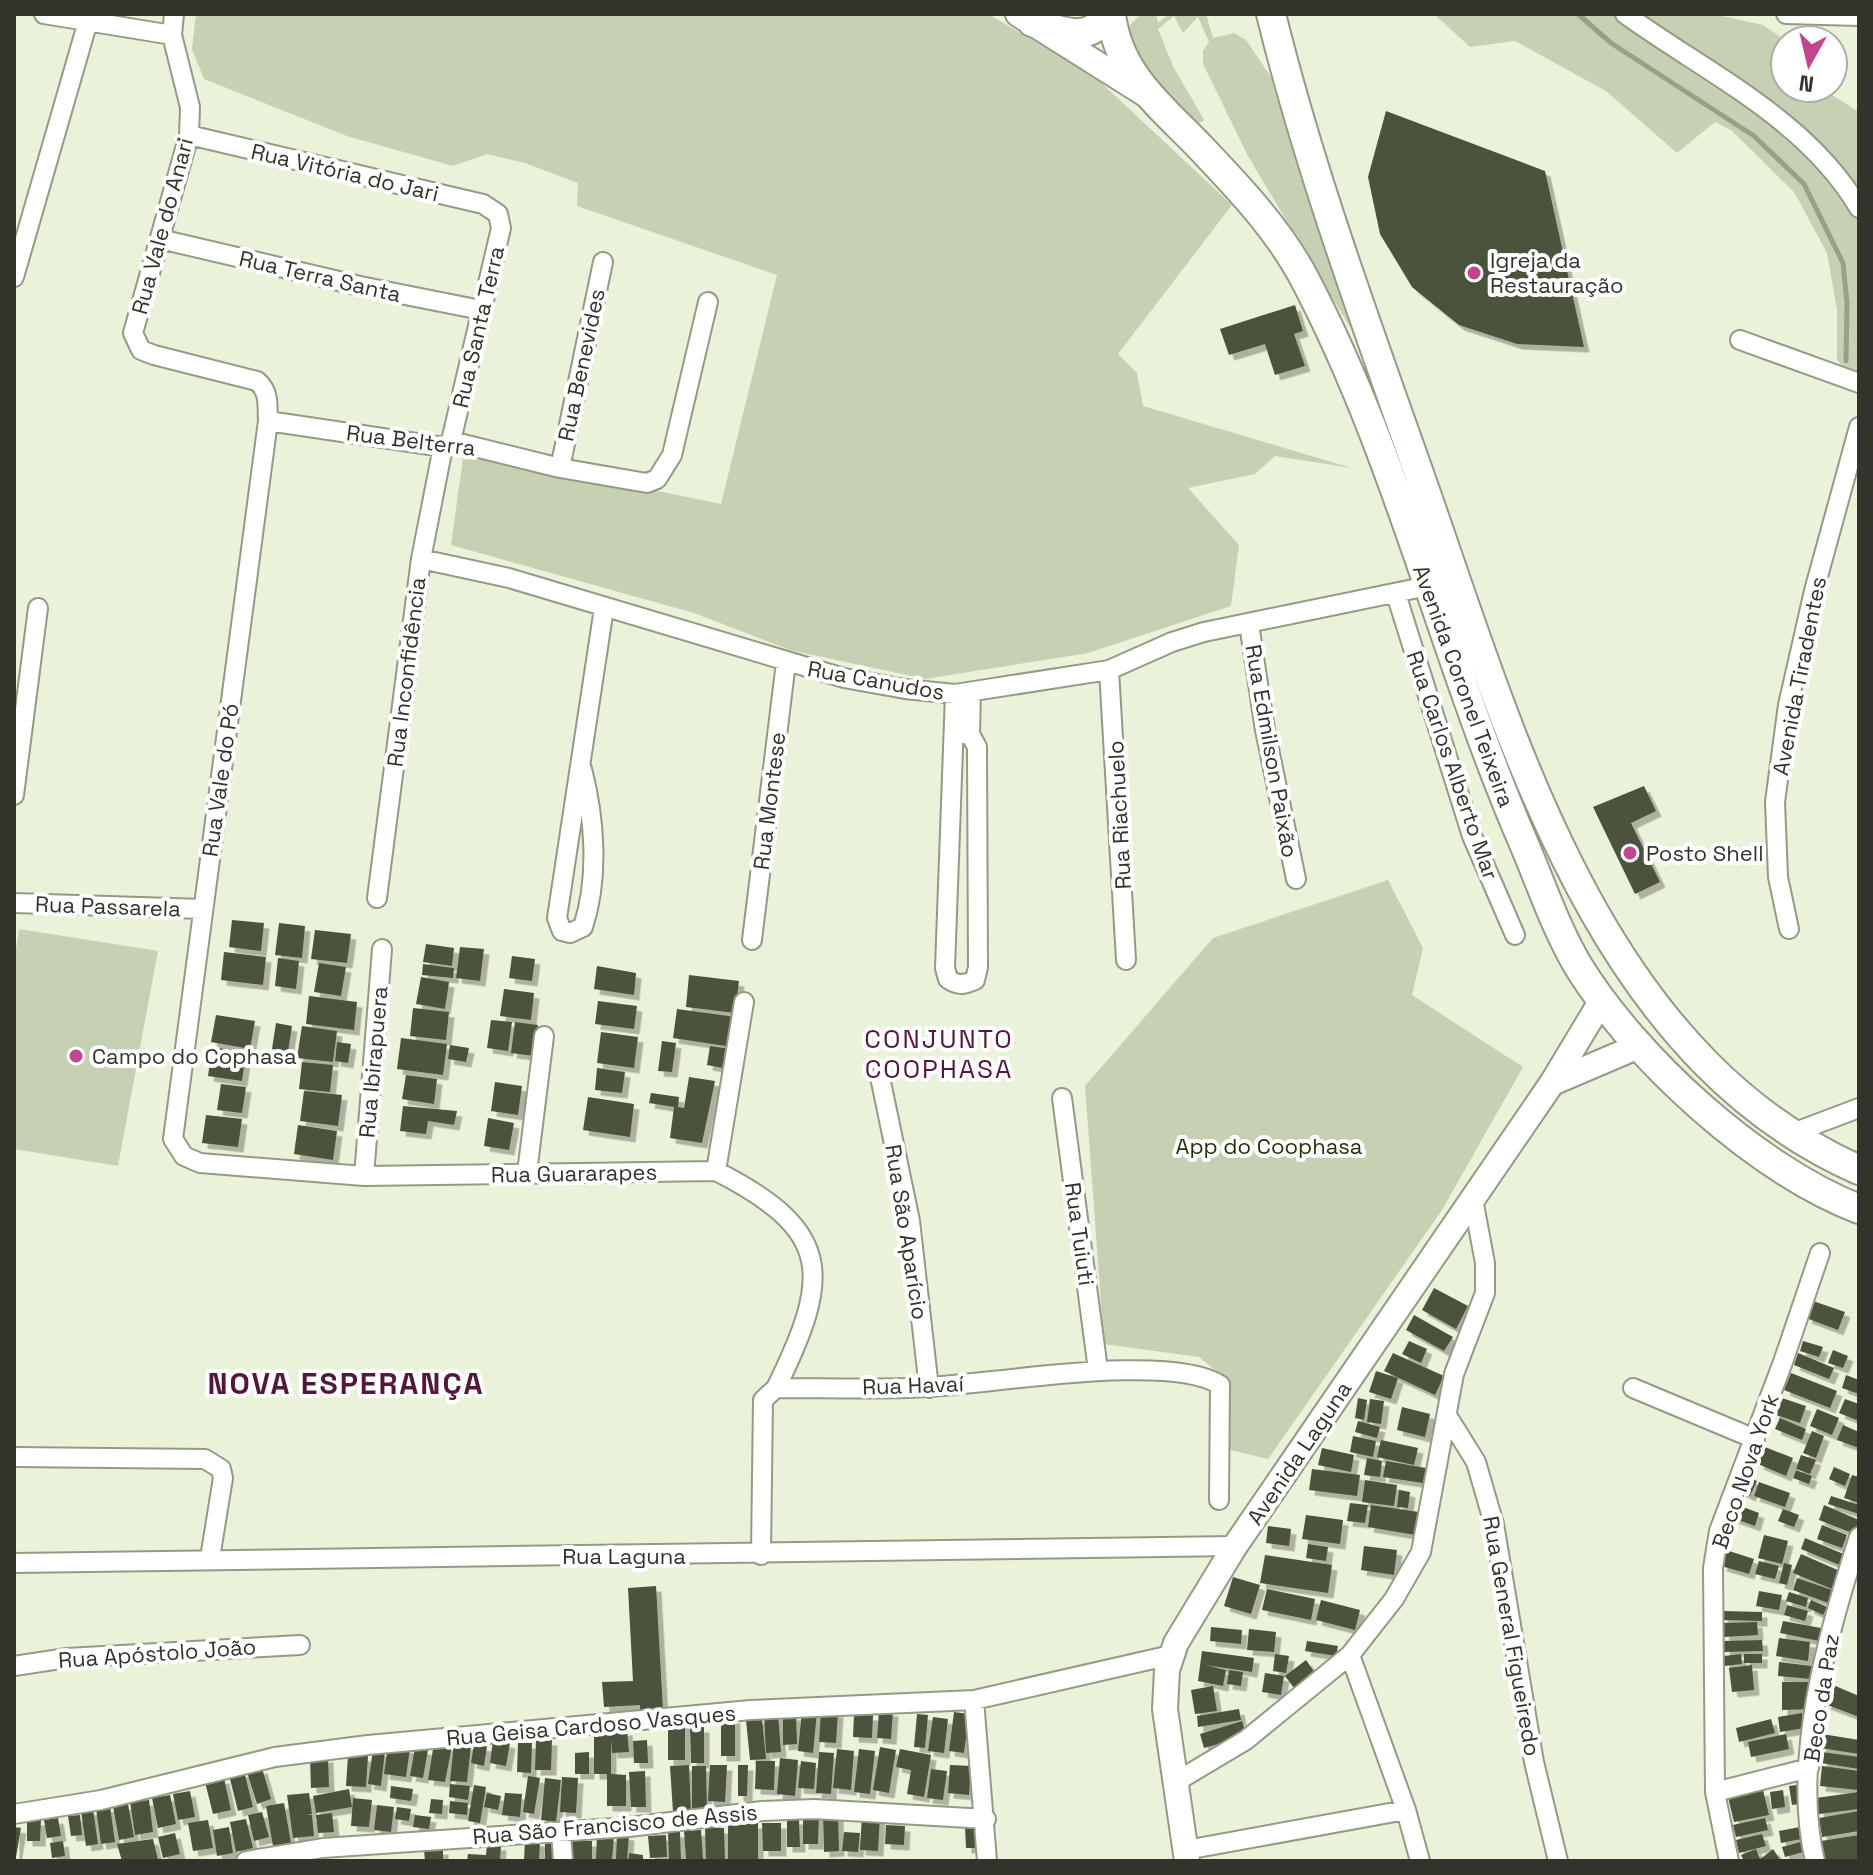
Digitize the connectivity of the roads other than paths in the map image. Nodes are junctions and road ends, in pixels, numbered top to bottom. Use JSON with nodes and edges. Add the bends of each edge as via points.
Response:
{"nodes":[{"id":1,"x":44,"y":14,"type":"edge"},
{"id":2,"x":174,"y":14,"type":"edge"},
{"id":3,"x":1108,"y":14,"type":"edge"},
{"id":4,"x":1271,"y":14,"type":"edge"},
{"id":5,"x":1625,"y":14,"type":"edge"},
{"id":6,"x":1786,"y":14,"type":"edge"},
{"id":7,"x":1859,"y":16,"type":"edge"},
{"id":8,"x":1025,"y":18,"type":"edge"},
{"id":9,"x":88,"y":21,"type":"junction"},
{"id":10,"x":172,"y":35,"type":"junction"},
{"id":11,"x":1148,"y":96,"type":"junction"},
{"id":12,"x":189,"y":135,"type":"junction"},
{"id":13,"x":1859,"y":208,"type":"edge"},
{"id":14,"x":498,"y":214,"type":"joint"},
{"id":15,"x":160,"y":239,"type":"junction"},
{"id":16,"x":603,"y":262,"type":"dead end"},
{"id":17,"x":14,"y":277,"type":"edge"},
{"id":18,"x":708,"y":302,"type":"dead end"},
{"id":19,"x":481,"y":310,"type":"junction"},
{"id":20,"x":1740,"y":340,"type":"dead end"},
{"id":21,"x":1859,"y":383,"type":"edge"},
{"id":22,"x":268,"y":421,"type":"junction"},
{"id":23,"x":1859,"y":427,"type":"edge"},
{"id":24,"x":447,"y":444,"type":"junction"},
{"id":25,"x":560,"y":468,"type":"junction"},
{"id":26,"x":421,"y":559,"type":"junction"},
{"id":27,"x":1428,"y":586,"type":"junction"},
{"id":28,"x":1396,"y":594,"type":"junction"},
{"id":29,"x":38,"y":608,"type":"dead end"},
{"id":30,"x":604,"y":608,"type":"junction"},
{"id":31,"x":1249,"y":624,"type":"junction"},
{"id":32,"x":786,"y":662,"type":"junction"},
{"id":33,"x":1109,"y":670,"type":"junction"},
{"id":34,"x":963,"y":693,"type":"junction"},
{"id":35,"x":962,"y":734,"type":"junction"},
{"id":36,"x":582,"y":769,"type":"junction"},
{"id":37,"x":14,"y":795,"type":"edge"},
{"id":38,"x":1296,"y":879,"type":"dead end"},
{"id":39,"x":377,"y":898,"type":"dead end"},
{"id":40,"x":14,"y":903,"type":"edge"},
{"id":41,"x":203,"y":909,"type":"junction"},
{"id":42,"x":1789,"y":929,"type":"dead end"},
{"id":43,"x":1515,"y":935,"type":"dead end"},
{"id":44,"x":752,"y":940,"type":"dead end"},
{"id":45,"x":382,"y":949,"type":"dead end"},
{"id":46,"x":1126,"y":960,"type":"dead end"},
{"id":47,"x":1602,"y":1000,"type":"junction"},
{"id":48,"x":744,"y":1002,"type":"dead end"},
{"id":49,"x":544,"y":1036,"type":"dead end"},
{"id":50,"x":1641,"y":1045,"type":"junction"},
{"id":51,"x":880,"y":1077,"type":"dead end"},
{"id":52,"x":1552,"y":1083,"type":"junction"},
{"id":53,"x":1062,"y":1098,"type":"dead end"},
{"id":54,"x":1859,"y":1108,"type":"edge"},
{"id":55,"x":1790,"y":1134,"type":"junction"},
{"id":56,"x":173,"y":1139,"type":"joint"},
{"id":57,"x":1859,"y":1170,"type":"edge"},
{"id":58,"x":716,"y":1171,"type":"junction"},
{"id":59,"x":527,"y":1173,"type":"junction"},
{"id":60,"x":364,"y":1176,"type":"junction"},
{"id":61,"x":1473,"y":1199,"type":"junction"},
{"id":62,"x":1859,"y":1209,"type":"edge"},
{"id":63,"x":1820,"y":1253,"type":"dead end"},
{"id":64,"x":1098,"y":1370,"type":"junction"},
{"id":65,"x":776,"y":1388,"type":"junction"},
{"id":66,"x":929,"y":1388,"type":"junction"},
{"id":67,"x":1633,"y":1388,"type":"dead end"},
{"id":68,"x":1448,"y":1417,"type":"junction"},
{"id":69,"x":1755,"y":1439,"type":"junction"},
{"id":70,"x":14,"y":1457,"type":"edge"},
{"id":71,"x":1219,"y":1500,"type":"dead end"},
{"id":72,"x":1859,"y":1537,"type":"edge"},
{"id":73,"x":1235,"y":1546,"type":"junction"},
{"id":74,"x":761,"y":1555,"type":"junction"},
{"id":75,"x":210,"y":1558,"type":"junction"},
{"id":76,"x":14,"y":1563,"type":"edge"},
{"id":77,"x":300,"y":1645,"type":"dead end"},
{"id":78,"x":1171,"y":1655,"type":"junction"},
{"id":79,"x":1350,"y":1655,"type":"junction"},
{"id":80,"x":14,"y":1666,"type":"edge"},
{"id":81,"x":974,"y":1700,"type":"junction"},
{"id":82,"x":1809,"y":1768,"type":"junction"},
{"id":83,"x":1174,"y":1783,"type":"junction"},
{"id":84,"x":1715,"y":1792,"type":"junction"},
{"id":85,"x":1406,"y":1810,"type":"junction"},
{"id":86,"x":14,"y":1814,"type":"edge"},
{"id":87,"x":986,"y":1819,"type":"junction"},
{"id":88,"x":561,"y":1832,"type":"junction"},
{"id":89,"x":403,"y":1852,"type":"edge"},
{"id":90,"x":1187,"y":1856,"type":"edge"},
{"id":91,"x":246,"y":1861,"type":"edge"},
{"id":92,"x":563,"y":1861,"type":"edge"},
{"id":93,"x":987,"y":1861,"type":"edge"},
{"id":94,"x":1420,"y":1861,"type":"edge"},
{"id":95,"x":1558,"y":1861,"type":"edge"},
{"id":96,"x":1729,"y":1861,"type":"edge"},
{"id":97,"x":1815,"y":1861,"type":"edge"}],
"edges":[{"from":1,"to":9,"type":"street"},
{"from":2,"to":10,"type":"street"},
{"from":3,"to":8,"type":"highway","via":[[1090,33],[1076,34]]},
{"from":3,"to":11,"type":"highway","name":"Avenida Coronel Teixeira","via":[[1123,58]]},
{"from":4,"to":55,"type":"highway","name":"Avenida Coronel Teixeira","via":[[1374,348],[1521,763],[1604,932],[1646,992],[1696,1052]]},
{"from":5,"to":13,"type":"street","via":[[1767,111],[1818,153]]},
{"from":6,"to":7,"type":"street"},
{"from":8,"to":11,"type":"main road","name":"Avenida Coronel Teixeira"},
{"from":9,"to":10,"type":"street"},
{"from":9,"to":17,"type":"street"},
{"from":10,"to":12,"type":"street","name":"Rua Vale do Anari","via":[[186,82]]},
{"from":11,"to":27,"type":"highway","name":"Avenida Coronel Teixeira","via":[[1240,188],[1300,270],[1354,385]]},
{"from":12,"to":14,"type":"street","name":"Rua Vitória do Jari","via":[[483,204]]},
{"from":12,"to":15,"type":"street","name":"Rua Vale do Anari"},
{"from":14,"to":19,"type":"street","name":"Rua Santa Terra","via":[[501,228]]},
{"from":15,"to":19,"type":"street","name":"Rua Terra Santa"},
{"from":15,"to":22,"type":"street","name":"Rua Vale do Anari","via":[[133,333],[135,342],[154,355],[257,381],[264,387]]},
{"from":16,"to":25,"type":"street","name":"Rua Benevides"},
{"from":18,"to":25,"type":"street","name":"Rua Belterra","via":[[672,455],[657,479],[647,483]]},
{"from":19,"to":24,"type":"street","name":"Rua Santa Terra"},
{"from":20,"to":21,"type":"street"},
{"from":22,"to":24,"type":"street","name":"Rua Belterra"},
{"from":22,"to":41,"type":"street","name":"Rua Vale do Pó"},
{"from":23,"to":42,"type":"street","name":"Avenida Tiradentes","via":[[1814,591],[1780,762],[1775,802],[1778,877]]},
{"from":24,"to":25,"type":"street","name":"Rua Belterra"},
{"from":24,"to":26,"type":"street","name":"Rua Inconfidência"},
{"from":26,"to":30,"type":"street","name":"Rua Canudos","via":[[509,578]]},
{"from":26,"to":39,"type":"street","name":"Rua Inconfidência"},
{"from":27,"to":28,"type":"street","name":"Rua Canudos"},
{"from":27,"to":47,"type":"highway","name":"Avenida Coronel Teixeira","via":[[1497,782],[1561,932]]},
{"from":28,"to":31,"type":"street","name":"Rua Canudos"},
{"from":28,"to":43,"type":"street","name":"Rua Carlos Alberto Mar","via":[[1472,836]]},
{"from":29,"to":37,"type":"street"},
{"from":30,"to":32,"type":"street","name":"Rua Canudos"},
{"from":30,"to":36,"type":"street"},
{"from":31,"to":33,"type":"street","name":"Rua Canudos","via":[[1172,642]]},
{"from":31,"to":38,"type":"street","name":"Rua Edmilson Paixão"},
{"from":32,"to":34,"type":"street","name":"Rua Canudos","via":[[905,689]]},
{"from":32,"to":44,"type":"street","name":"Rua Montese"},
{"from":33,"to":34,"type":"street","name":"Rua Canudos"},
{"from":33,"to":46,"type":"street","name":"Rua Riachuelo"},
{"from":34,"to":35,"type":"street"},
{"from":35,"to":35,"type":"street","via":[[945,944],[948,979],[955,984],[975,980],[978,967],[977,747]]},
{"from":36,"to":36,"type":"street","via":[[557,918],[562,931],[570,933],[583,927],[589,910],[591,816]]},
{"from":40,"to":41,"type":"street","name":"Rua Passarela"},
{"from":41,"to":56,"type":"street","name":"Rua Vale do Pó"},
{"from":45,"to":60,"type":"street","name":"Rua Ibirapuera"},
{"from":47,"to":50,"type":"highway","name":"Avenida Coronel Teixeira"},
{"from":47,"to":52,"type":"main road","name":"Avenida Laguna"},
{"from":48,"to":58,"type":"street"},
{"from":49,"to":59,"type":"street"},
{"from":50,"to":52,"type":"main road"},
{"from":50,"to":62,"type":"highway","name":"Avenida Coronel Teixeira","via":[[1706,1113],[1762,1155]]},
{"from":51,"to":66,"type":"street","name":"Rua São Aparício","via":[[910,1221]]},
{"from":52,"to":61,"type":"main road","name":"Avenida Laguna"},
{"from":53,"to":64,"type":"street","name":"Rua Tuiuti"},
{"from":54,"to":55,"type":"street"},
{"from":55,"to":57,"type":"highway","name":"Avenida Coronel Teixeira"},
{"from":56,"to":60,"type":"street","name":"Rua Guararapes","via":[[184,1156],[200,1163]]},
{"from":58,"to":59,"type":"street","name":"Rua Guararapes"},
{"from":58,"to":65,"type":"street","name":"Rua Guararapes","via":[[761,1194],[791,1219],[808,1248],[812,1297]]},
{"from":59,"to":60,"type":"street","name":"Rua Guararapes"},
{"from":61,"to":68,"type":"street","via":[[1485,1293],[1454,1374]]},
{"from":61,"to":73,"type":"main road","name":"Avenida Laguna"},
{"from":63,"to":69,"type":"street","name":"Beco Nova York"},
{"from":64,"to":66,"type":"street","name":"Rua Havaí"},
{"from":64,"to":71,"type":"street","name":"Rua Havaí","via":[[1189,1376],[1220,1385]]},
{"from":65,"to":66,"type":"street","name":"Rua Havaí"},
{"from":65,"to":74,"type":"street","via":[[763,1400]]},
{"from":67,"to":69,"type":"street"},
{"from":68,"to":79,"type":"street","via":[[1421,1552],[1394,1599]]},
{"from":68,"to":95,"type":"street","name":"Rua General Figueiredo","via":[[1476,1462],[1494,1524],[1534,1762]]},
{"from":69,"to":84,"type":"street","name":"Beco Nova York","via":[[1719,1531],[1713,1568]]},
{"from":70,"to":75,"type":"street","via":[[214,1462],[223,1478]]},
{"from":72,"to":82,"type":"street","name":"Beco da Paz","via":[[1822,1669]]},
{"from":73,"to":74,"type":"street","name":"Rua Laguna"},
{"from":73,"to":78,"type":"main road","name":"Avenida Laguna"},
{"from":74,"to":75,"type":"street","name":"Rua Laguna"},
{"from":75,"to":76,"type":"street","name":"Rua Laguna"},
{"from":77,"to":80,"type":"street","name":"Rua Apóstolo João","via":[[67,1658]]},
{"from":78,"to":81,"type":"street","name":"Rua Geisa Cardoso Vasques"},
{"from":78,"to":83,"type":"main road","name":"Avenida Laguna","via":[[1165,1699]]},
{"from":79,"to":83,"type":"street","via":[[1246,1740]]},
{"from":79,"to":85,"type":"street"},
{"from":81,"to":86,"type":"street","name":"Rua Geisa Cardoso Vasques","via":[[751,1710],[368,1745],[275,1757],[101,1800]]},
{"from":81,"to":87,"type":"street"},
{"from":82,"to":84,"type":"street"},
{"from":82,"to":97,"type":"street","name":"Beco da Paz"},
{"from":83,"to":90,"type":"main road","name":"Avenida Laguna"},
{"from":84,"to":96,"type":"street","name":"Beco Nova York"},
{"from":85,"to":90,"type":"street"},
{"from":85,"to":94,"type":"street"},
{"from":87,"to":88,"type":"street","name":"Rua São Francisco de Assis","via":[[814,1809]]},
{"from":87,"to":93,"type":"street"},
{"from":88,"to":89,"type":"street","name":"Rua São Francisco de Assis"},
{"from":88,"to":92,"type":"street"},
{"from":89,"to":91,"type":"street","name":"Rua São Francisco de Assis","via":[[323,1848]]}]}
